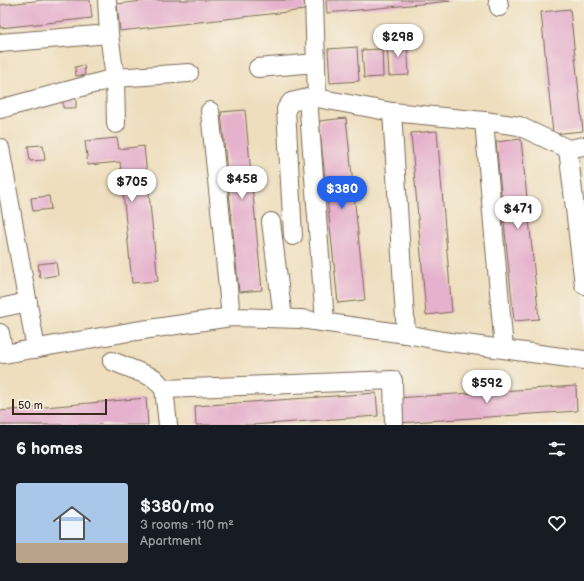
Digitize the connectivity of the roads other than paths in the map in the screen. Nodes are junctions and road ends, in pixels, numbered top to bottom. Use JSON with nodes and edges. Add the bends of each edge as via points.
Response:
{"nodes":[{"id":1,"x":107,"y":0,"type":"edge"},
{"id":2,"x":314,"y":0,"type":"edge"},
{"id":3,"x":109,"y":34,"type":"junction"},
{"id":4,"x":0,"y":43,"type":"edge"},
{"id":5,"x":316,"y":63,"type":"junction"},
{"id":6,"x":258,"y":68,"type":"dead end"},
{"id":7,"x":189,"y":72,"type":"dead end"},
{"id":8,"x":115,"y":78,"type":"junction"},
{"id":9,"x":313,"y":98,"type":"junction"},
{"id":10,"x":0,"y":109,"type":"edge"},
{"id":11,"x":210,"y":111,"type":"dead end"},
{"id":12,"x":392,"y":112,"type":"junction"},
{"id":13,"x":484,"y":121,"type":"junction"},
{"id":14,"x":116,"y":124,"type":"dead end"},
{"id":15,"x":0,"y":148,"type":"edge"},
{"id":16,"x":576,"y":148,"type":"edge"},
{"id":17,"x":271,"y":222,"type":"dead end"},
{"id":18,"x":293,"y":236,"type":"dead end"},
{"id":19,"x":584,"y":285,"type":"edge"},
{"id":20,"x":28,"y":302,"type":"junction"},
{"id":21,"x":0,"y":308,"type":"edge"},
{"id":22,"x":231,"y":317,"type":"junction"},
{"id":23,"x":282,"y":318,"type":"junction"},
{"id":24,"x":325,"y":322,"type":"junction"},
{"id":25,"x":0,"y":333,"type":"edge"},
{"id":26,"x":406,"y":334,"type":"junction"},
{"id":27,"x":504,"y":348,"type":"junction"},
{"id":28,"x":36,"y":349,"type":"junction"},
{"id":29,"x":2,"y":355,"type":"edge"},
{"id":30,"x":584,"y":360,"type":"edge"},
{"id":31,"x":112,"y":362,"type":"dead end"},
{"id":32,"x":164,"y":389,"type":"junction"},
{"id":33,"x":168,"y":425,"type":"edge"},
{"id":34,"x":394,"y":425,"type":"edge"}],
"edges":[{"from":1,"to":3,"type":"street"},
{"from":2,"to":5,"type":"street"},
{"from":3,"to":4,"type":"street"},
{"from":3,"to":8,"type":"street"},
{"from":5,"to":6,"type":"street"},
{"from":5,"to":9,"type":"street"},
{"from":7,"to":8,"type":"street"},
{"from":8,"to":10,"type":"street"},
{"from":8,"to":14,"type":"street"},
{"from":9,"to":12,"type":"street"},
{"from":9,"to":18,"type":"street","via":[[291,102],[286,109]]},
{"from":9,"to":24,"type":"street"},
{"from":11,"to":22,"type":"street"},
{"from":12,"to":13,"type":"street"},
{"from":12,"to":26,"type":"street"},
{"from":13,"to":16,"type":"street","via":[[519,126]]},
{"from":13,"to":27,"type":"street"},
{"from":15,"to":20,"type":"street"},
{"from":16,"to":19,"type":"street"},
{"from":17,"to":23,"type":"street"},
{"from":20,"to":21,"type":"street"},
{"from":20,"to":28,"type":"street"},
{"from":22,"to":23,"type":"street"},
{"from":22,"to":28,"type":"street"},
{"from":23,"to":24,"type":"street"},
{"from":24,"to":26,"type":"street"},
{"from":25,"to":29,"type":"street"},
{"from":26,"to":27,"type":"street"},
{"from":27,"to":30,"type":"street"},
{"from":28,"to":29,"type":"street"},
{"from":31,"to":32,"type":"street","via":[[154,378]]},
{"from":32,"to":33,"type":"street"},
{"from":32,"to":34,"type":"street","via":[[393,380]]}]}
